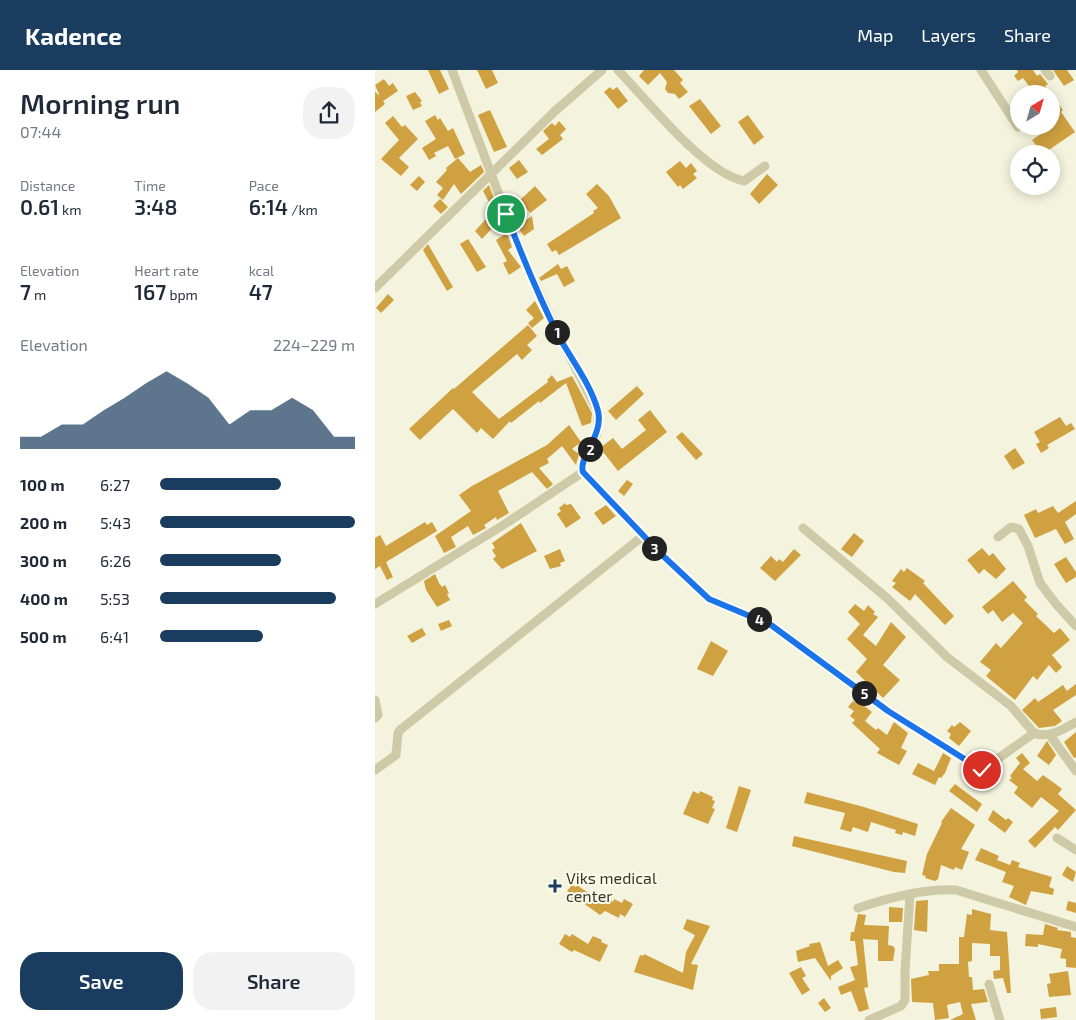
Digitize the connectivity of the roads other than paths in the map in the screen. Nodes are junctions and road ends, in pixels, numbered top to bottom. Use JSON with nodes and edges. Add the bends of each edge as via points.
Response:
{"nodes":[{"id":1,"x":452,"y":70,"type":"edge"},
{"id":2,"x":602,"y":70,"type":"edge"},
{"id":3,"x":618,"y":70,"type":"edge"},
{"id":4,"x":981,"y":70,"type":"edge"},
{"id":5,"x":1010,"y":115,"type":"edge"},
{"id":6,"x":765,"y":166,"type":"dead end"},
{"id":7,"x":491,"y":174,"type":"junction"},
{"id":8,"x":375,"y":288,"type":"edge"},
{"id":9,"x":583,"y":472,"type":"junction"},
{"id":10,"x":803,"y":528,"type":"dead end"},
{"id":11,"x":643,"y":536,"type":"junction"},
{"id":12,"x":998,"y":537,"type":"dead end"},
{"id":13,"x":375,"y":604,"type":"edge"},
{"id":14,"x":1076,"y":626,"type":"edge"},
{"id":15,"x":375,"y":700,"type":"edge"},
{"id":16,"x":375,"y":718,"type":"edge"},
{"id":17,"x":1076,"y":722,"type":"edge"},
{"id":18,"x":1035,"y":732,"type":"junction"},
{"id":19,"x":1049,"y":734,"type":"junction"},
{"id":20,"x":375,"y":770,"type":"edge"},
{"id":21,"x":1076,"y":770,"type":"edge"},
{"id":22,"x":1057,"y":838,"type":"dead end"},
{"id":23,"x":1076,"y":850,"type":"edge"},
{"id":24,"x":910,"y":895,"type":"junction"},
{"id":25,"x":857,"y":908,"type":"dead end"},
{"id":26,"x":1076,"y":927,"type":"edge"},
{"id":27,"x":989,"y":984,"type":"dead end"},
{"id":28,"x":869,"y":1020,"type":"edge"},
{"id":29,"x":1001,"y":1020,"type":"edge"}],
"edges":[{"from":1,"to":7,"type":"street"},
{"from":2,"to":7,"type":"street"},
{"from":3,"to":6,"type":"street","via":[[701,156],[732,179],[744,181]]},
{"from":4,"to":5,"type":"street"},
{"from":7,"to":8,"type":"street"},
{"from":7,"to":9,"type":"street","via":[[521,254],[598,412],[597,434],[583,460]]},
{"from":9,"to":11,"type":"street"},
{"from":9,"to":13,"type":"street"},
{"from":10,"to":18,"type":"street","via":[[887,598],[947,658],[1011,706]]},
{"from":11,"to":18,"type":"street","via":[[709,599],[771,625],[888,711],[982,770]]},
{"from":11,"to":20,"type":"street","via":[[400,730],[396,755]]},
{"from":12,"to":14,"type":"street","via":[[1011,527],[1019,529],[1029,546],[1040,583]]},
{"from":15,"to":16,"type":"street","via":[[378,715]]},
{"from":17,"to":19,"type":"street"},
{"from":18,"to":19,"type":"street"},
{"from":19,"to":21,"type":"street"},
{"from":22,"to":23,"type":"street"},
{"from":24,"to":25,"type":"street"},
{"from":24,"to":26,"type":"street","via":[[956,890]]},
{"from":24,"to":28,"type":"street","via":[[905,1000],[901,1006]]},
{"from":27,"to":29,"type":"street"}]}
